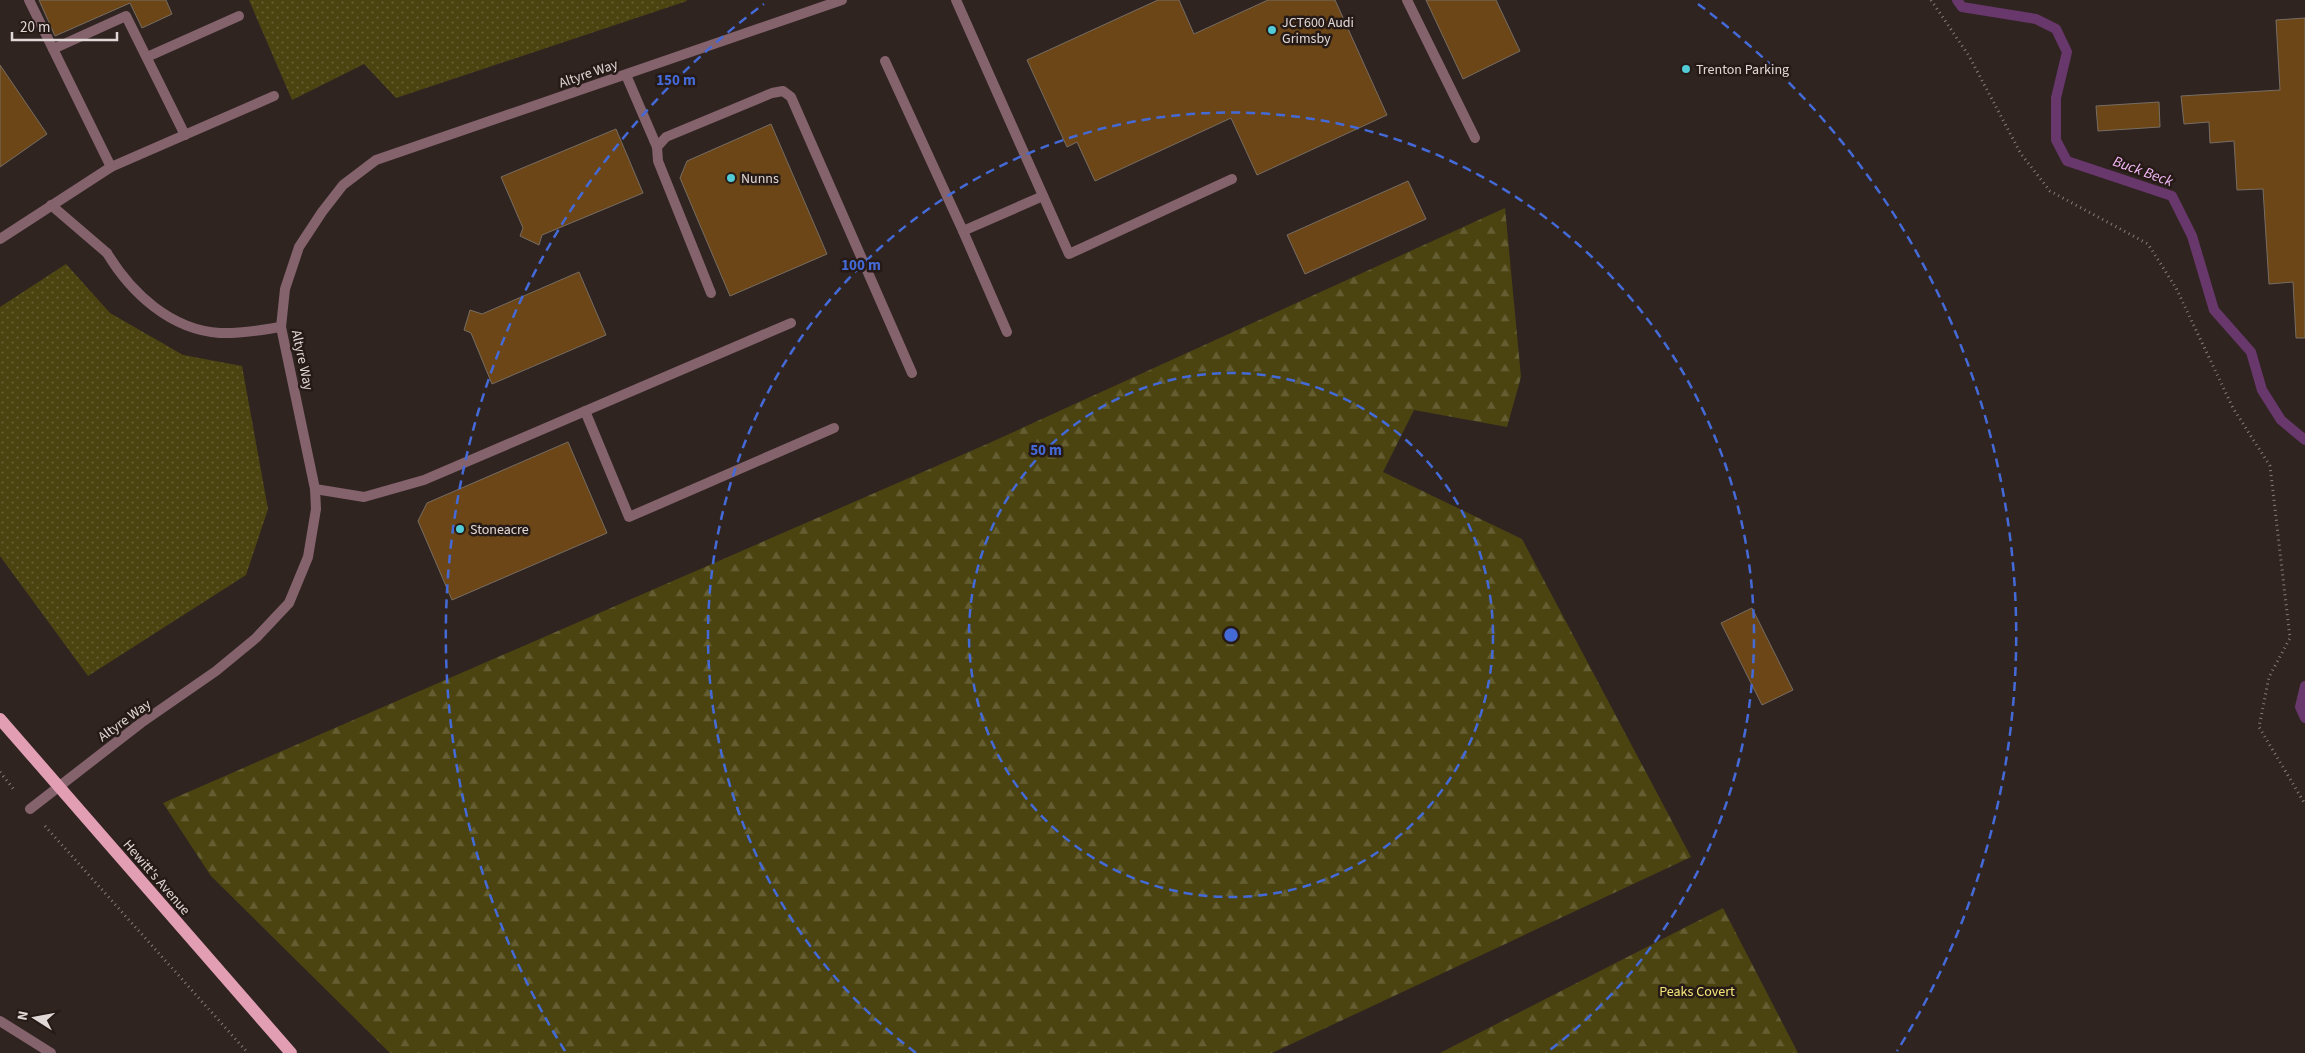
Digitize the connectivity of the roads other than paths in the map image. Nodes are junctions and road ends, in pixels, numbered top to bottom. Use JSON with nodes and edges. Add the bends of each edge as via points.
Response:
{"nodes":[{"id":1,"x":29,"y":0,"type":"edge"},
{"id":2,"x":842,"y":0,"type":"edge"},
{"id":3,"x":956,"y":0,"type":"edge"},
{"id":4,"x":1408,"y":0,"type":"edge"},
{"id":5,"x":239,"y":16,"type":"dead end"},
{"id":6,"x":53,"y":49,"type":"junction"},
{"id":7,"x":146,"y":57,"type":"junction"},
{"id":8,"x":885,"y":61,"type":"dead end"},
{"id":9,"x":626,"y":75,"type":"junction"},
{"id":10,"x":274,"y":96,"type":"dead end"},
{"id":11,"x":185,"y":135,"type":"junction"},
{"id":12,"x":1475,"y":138,"type":"dead end"},
{"id":13,"x":657,"y":147,"type":"junction"},
{"id":14,"x":111,"y":168,"type":"junction"},
{"id":15,"x":1232,"y":179,"type":"dead end"},
{"id":16,"x":1043,"y":196,"type":"junction"},
{"id":17,"x":51,"y":204,"type":"junction"},
{"id":18,"x":963,"y":231,"type":"junction"},
{"id":19,"x":0,"y":239,"type":"edge"},
{"id":20,"x":711,"y":293,"type":"dead end"},
{"id":21,"x":791,"y":323,"type":"dead end"},
{"id":22,"x":282,"y":327,"type":"junction"},
{"id":23,"x":1007,"y":332,"type":"dead end"},
{"id":24,"x":912,"y":373,"type":"dead end"},
{"id":25,"x":585,"y":411,"type":"junction"},
{"id":26,"x":834,"y":428,"type":"dead end"},
{"id":27,"x":315,"y":489,"type":"junction"},
{"id":28,"x":0,"y":719,"type":"edge"},
{"id":29,"x":58,"y":785,"type":"junction"},
{"id":30,"x":30,"y":809,"type":"road end"},
{"id":31,"x":0,"y":1021,"type":"edge"},
{"id":32,"x":51,"y":1053,"type":"edge"},
{"id":33,"x":291,"y":1053,"type":"edge"}],
"edges":[{"from":1,"to":6,"type":"street"},
{"from":2,"to":9,"type":"street","name":"Altyre Way"},
{"from":3,"to":16,"type":"street"},
{"from":4,"to":12,"type":"street"},
{"from":5,"to":7,"type":"street"},
{"from":6,"to":7,"type":"street","via":[[126,16]]},
{"from":6,"to":14,"type":"street"},
{"from":7,"to":11,"type":"street"},
{"from":8,"to":18,"type":"street"},
{"from":9,"to":13,"type":"street"},
{"from":9,"to":22,"type":"street","name":"Altyre Way","via":[[376,160],[343,185],[299,247],[285,289]]},
{"from":10,"to":11,"type":"street"},
{"from":11,"to":14,"type":"street"},
{"from":13,"to":20,"type":"street","via":[[658,161]]},
{"from":13,"to":24,"type":"street","via":[[666,137],[772,93],[783,91],[791,97]]},
{"from":14,"to":17,"type":"street"},
{"from":15,"to":16,"type":"street","via":[[1069,254]]},
{"from":16,"to":18,"type":"street"},
{"from":17,"to":19,"type":"street"},
{"from":17,"to":22,"type":"street","via":[[107,253],[142,297],[167,316],[190,326],[226,333]]},
{"from":18,"to":23,"type":"street"},
{"from":21,"to":25,"type":"street"},
{"from":22,"to":27,"type":"street","name":"Altyre Way"},
{"from":25,"to":26,"type":"street","via":[[629,517]]},
{"from":25,"to":27,"type":"street","via":[[424,480],[364,497]]},
{"from":27,"to":29,"type":"street","name":"Altyre Way","via":[[316,510],[308,557],[289,603],[256,638],[216,671]]},
{"from":28,"to":29,"type":"main road","name":"Hewitt's Avenue"},
{"from":29,"to":30,"type":"street","name":"Altyre Way"},
{"from":29,"to":33,"type":"main road","name":"Hewitt's Avenue"},
{"from":31,"to":32,"type":"street"}]}
